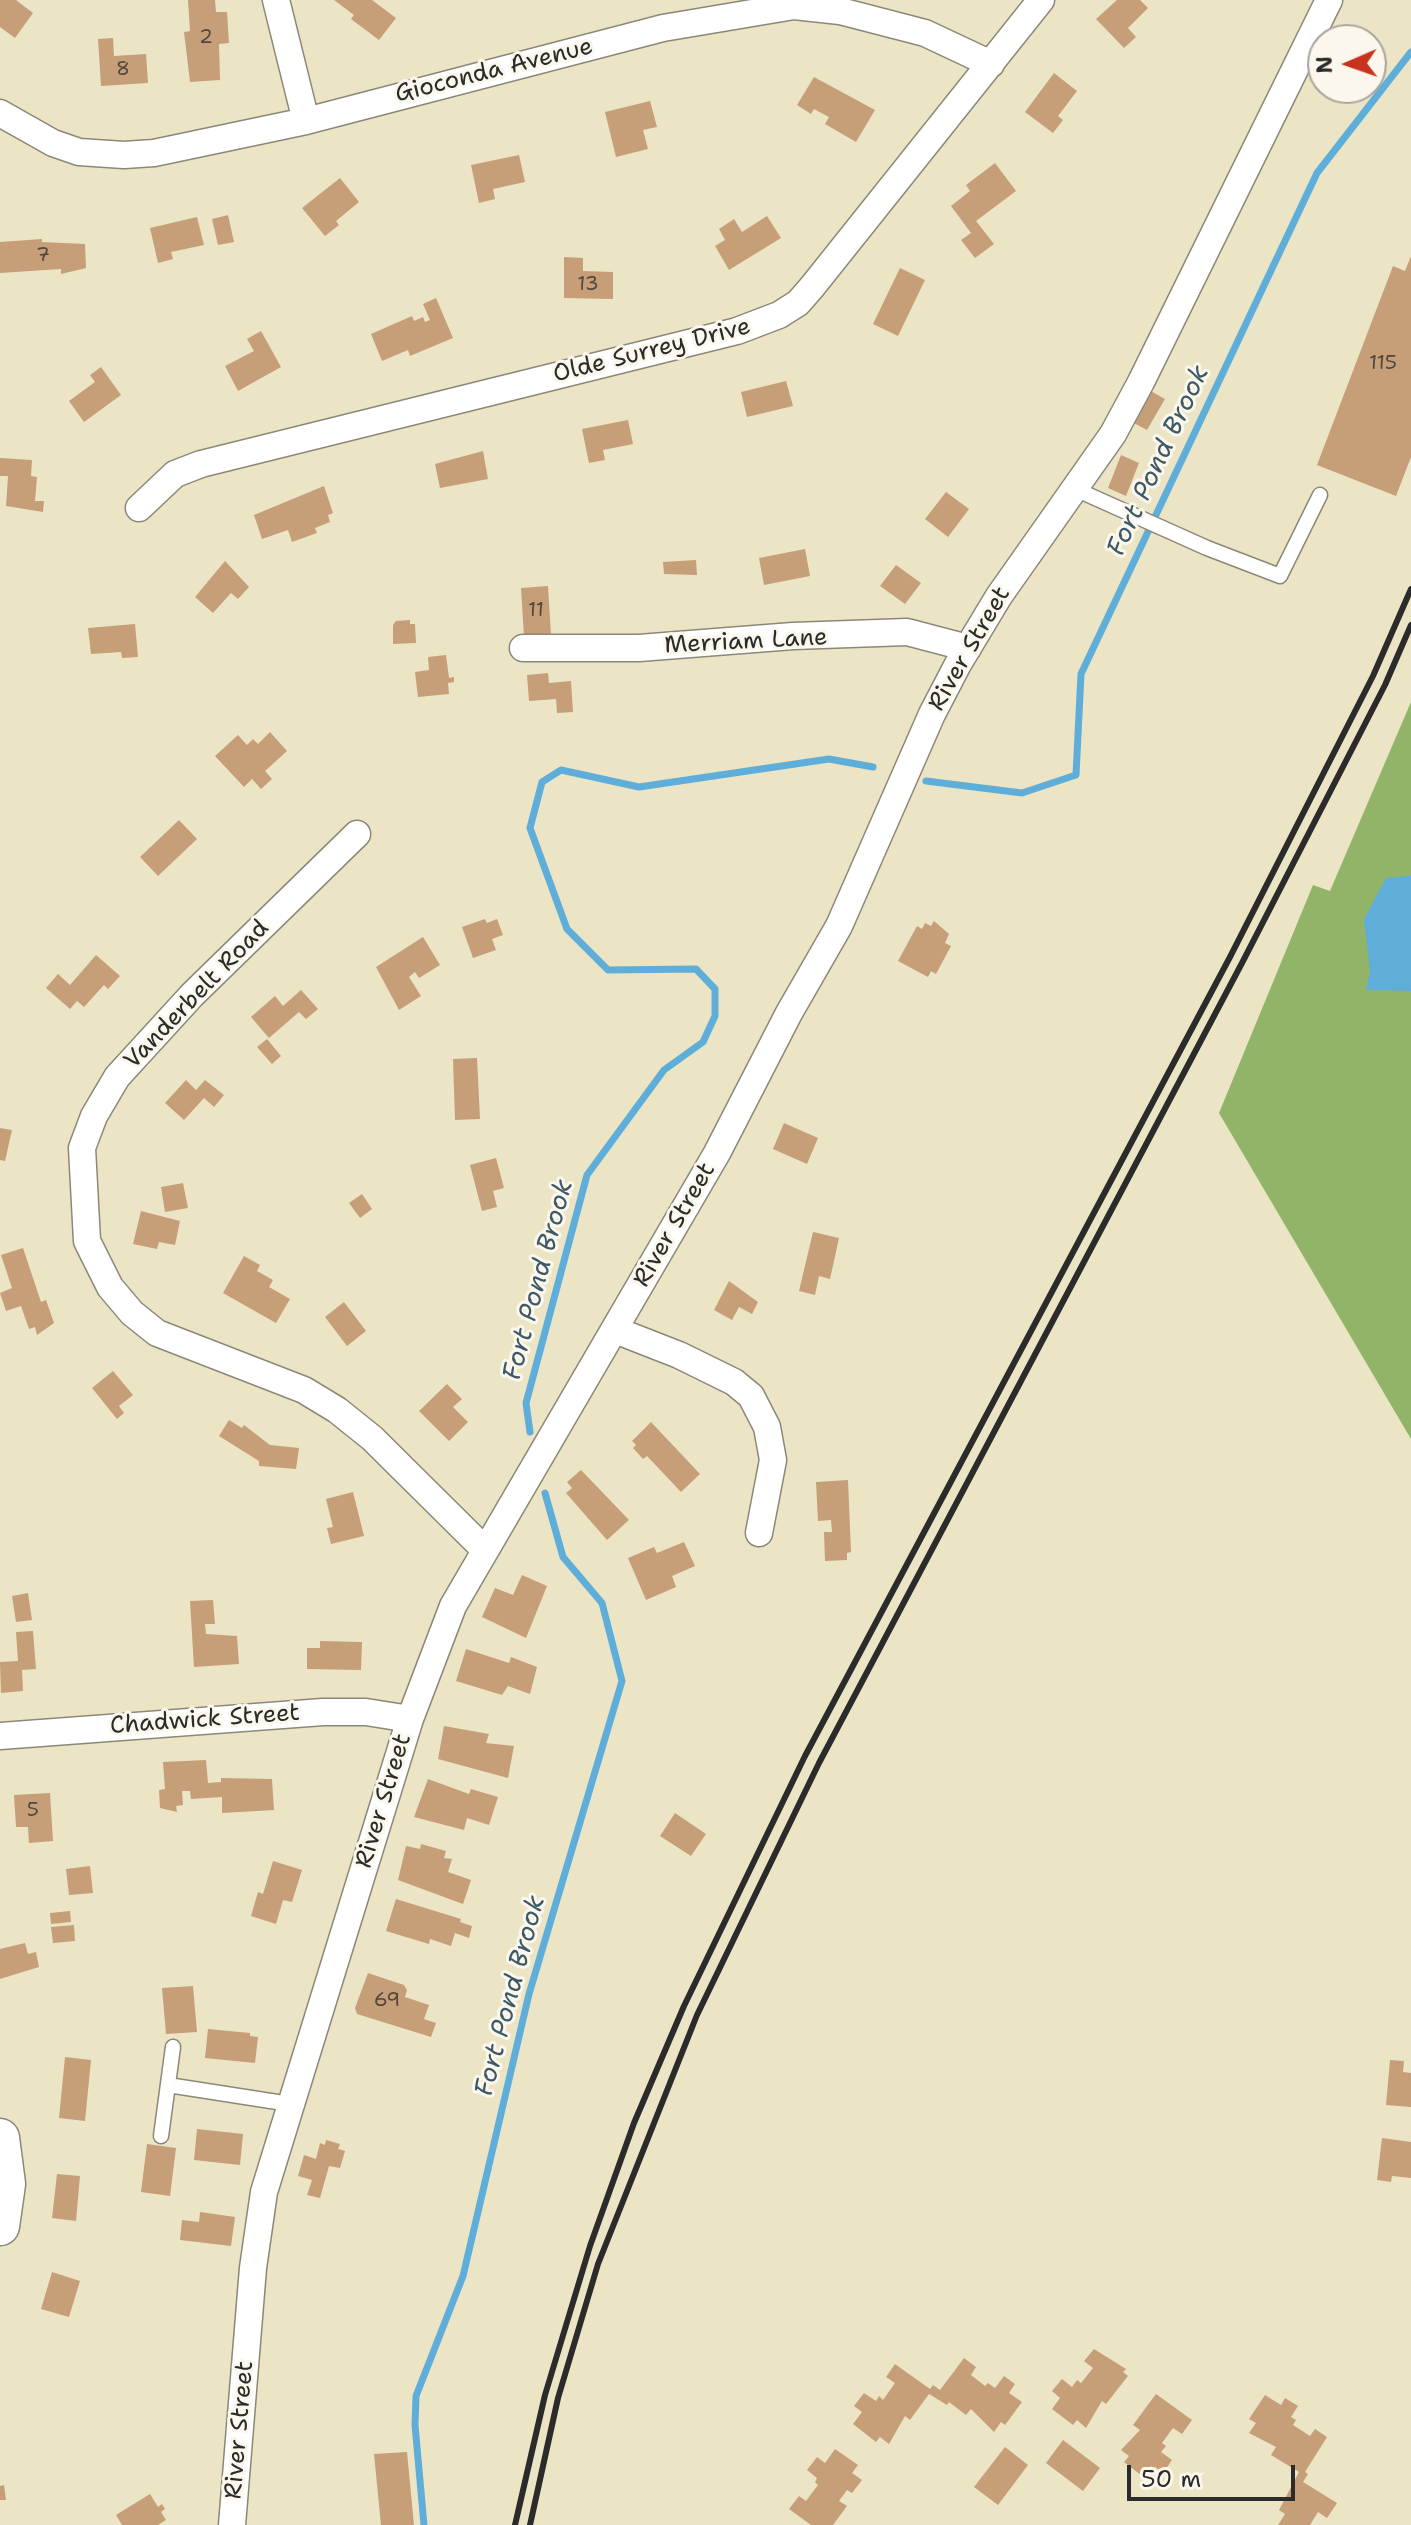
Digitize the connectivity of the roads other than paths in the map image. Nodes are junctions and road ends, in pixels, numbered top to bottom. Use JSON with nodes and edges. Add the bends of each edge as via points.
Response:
{"nodes":[{"id":1,"x":276,"y":0,"type":"edge"},
{"id":2,"x":1041,"y":0,"type":"edge"},
{"id":3,"x":1329,"y":0,"type":"edge"},
{"id":4,"x":750,"y":6,"type":"edge"},
{"id":5,"x":991,"y":64,"type":"junction"},
{"id":6,"x":0,"y":113,"type":"edge"},
{"id":7,"x":306,"y":121,"type":"junction"},
{"id":8,"x":1073,"y":488,"type":"junction"},
{"id":9,"x":1320,"y":495,"type":"dead end"},
{"id":10,"x":139,"y":508,"type":"dead end"},
{"id":11,"x":523,"y":648,"type":"dead end"},
{"id":12,"x":968,"y":648,"type":"junction"},
{"id":13,"x":357,"y":834,"type":"dead end"},
{"id":14,"x":615,"y":1330,"type":"junction"},
{"id":15,"x":759,"y":1533,"type":"dead end"},
{"id":16,"x":484,"y":1549,"type":"junction"},
{"id":17,"x":410,"y":1719,"type":"junction"},
{"id":18,"x":0,"y":1736,"type":"edge"},
{"id":19,"x":173,"y":2047,"type":"dead end"},
{"id":20,"x":168,"y":2085,"type":"junction"},
{"id":21,"x":290,"y":2104,"type":"junction"},
{"id":22,"x":161,"y":2136,"type":"dead end"},
{"id":23,"x":0,"y":2138,"type":"edge"},
{"id":24,"x":0,"y":2226,"type":"edge"},
{"id":25,"x":232,"y":2525,"type":"edge"}],
"edges":[{"from":1,"to":7,"type":"street"},
{"from":2,"to":5,"type":"street","name":"Olde Surrey Drive"},
{"from":3,"to":8,"type":"street","name":"River Street","via":[[1141,382],[1113,434]]},
{"from":4,"to":5,"type":"street","name":"Gioconda Avenue","via":[[840,11],[925,33]]},
{"from":4,"to":7,"type":"street","name":"Gioconda Avenue"},
{"from":5,"to":10,"type":"street","name":"Olde Surrey Drive","via":[[812,287],[779,315],[737,331],[201,464],[175,474]]},
{"from":6,"to":7,"type":"street","name":"Gioconda Avenue","via":[[53,143],[102,155],[186,148]]},
{"from":8,"to":9,"type":"lane","via":[[1280,576]]},
{"from":8,"to":12,"type":"street","name":"River Street"},
{"from":11,"to":12,"type":"street","name":"Merriam Lane","via":[[639,648],[907,632]]},
{"from":12,"to":14,"type":"street","name":"River Street","via":[[932,714],[839,926]]},
{"from":13,"to":16,"type":"street","name":"Vanderbelt Road","via":[[192,995],[117,1077],[82,1148],[87,1241],[110,1287],[157,1333],[304,1390],[337,1410]]},
{"from":14,"to":15,"type":"street","via":[[679,1355],[751,1396],[767,1427],[773,1460]]},
{"from":14,"to":16,"type":"street","name":"River Street"},
{"from":16,"to":17,"type":"street","name":"River Street","via":[[448,1617]]},
{"from":17,"to":18,"type":"street","name":"Chadwick Street","via":[[323,1712]]},
{"from":17,"to":21,"type":"street","name":"River Street"},
{"from":19,"to":20,"type":"lane"},
{"from":20,"to":21,"type":"lane"},
{"from":20,"to":22,"type":"lane"},
{"from":21,"to":25,"type":"street","name":"River Street","via":[[258,2224]]},
{"from":23,"to":24,"type":"street","via":[[6,2194]]}]}
